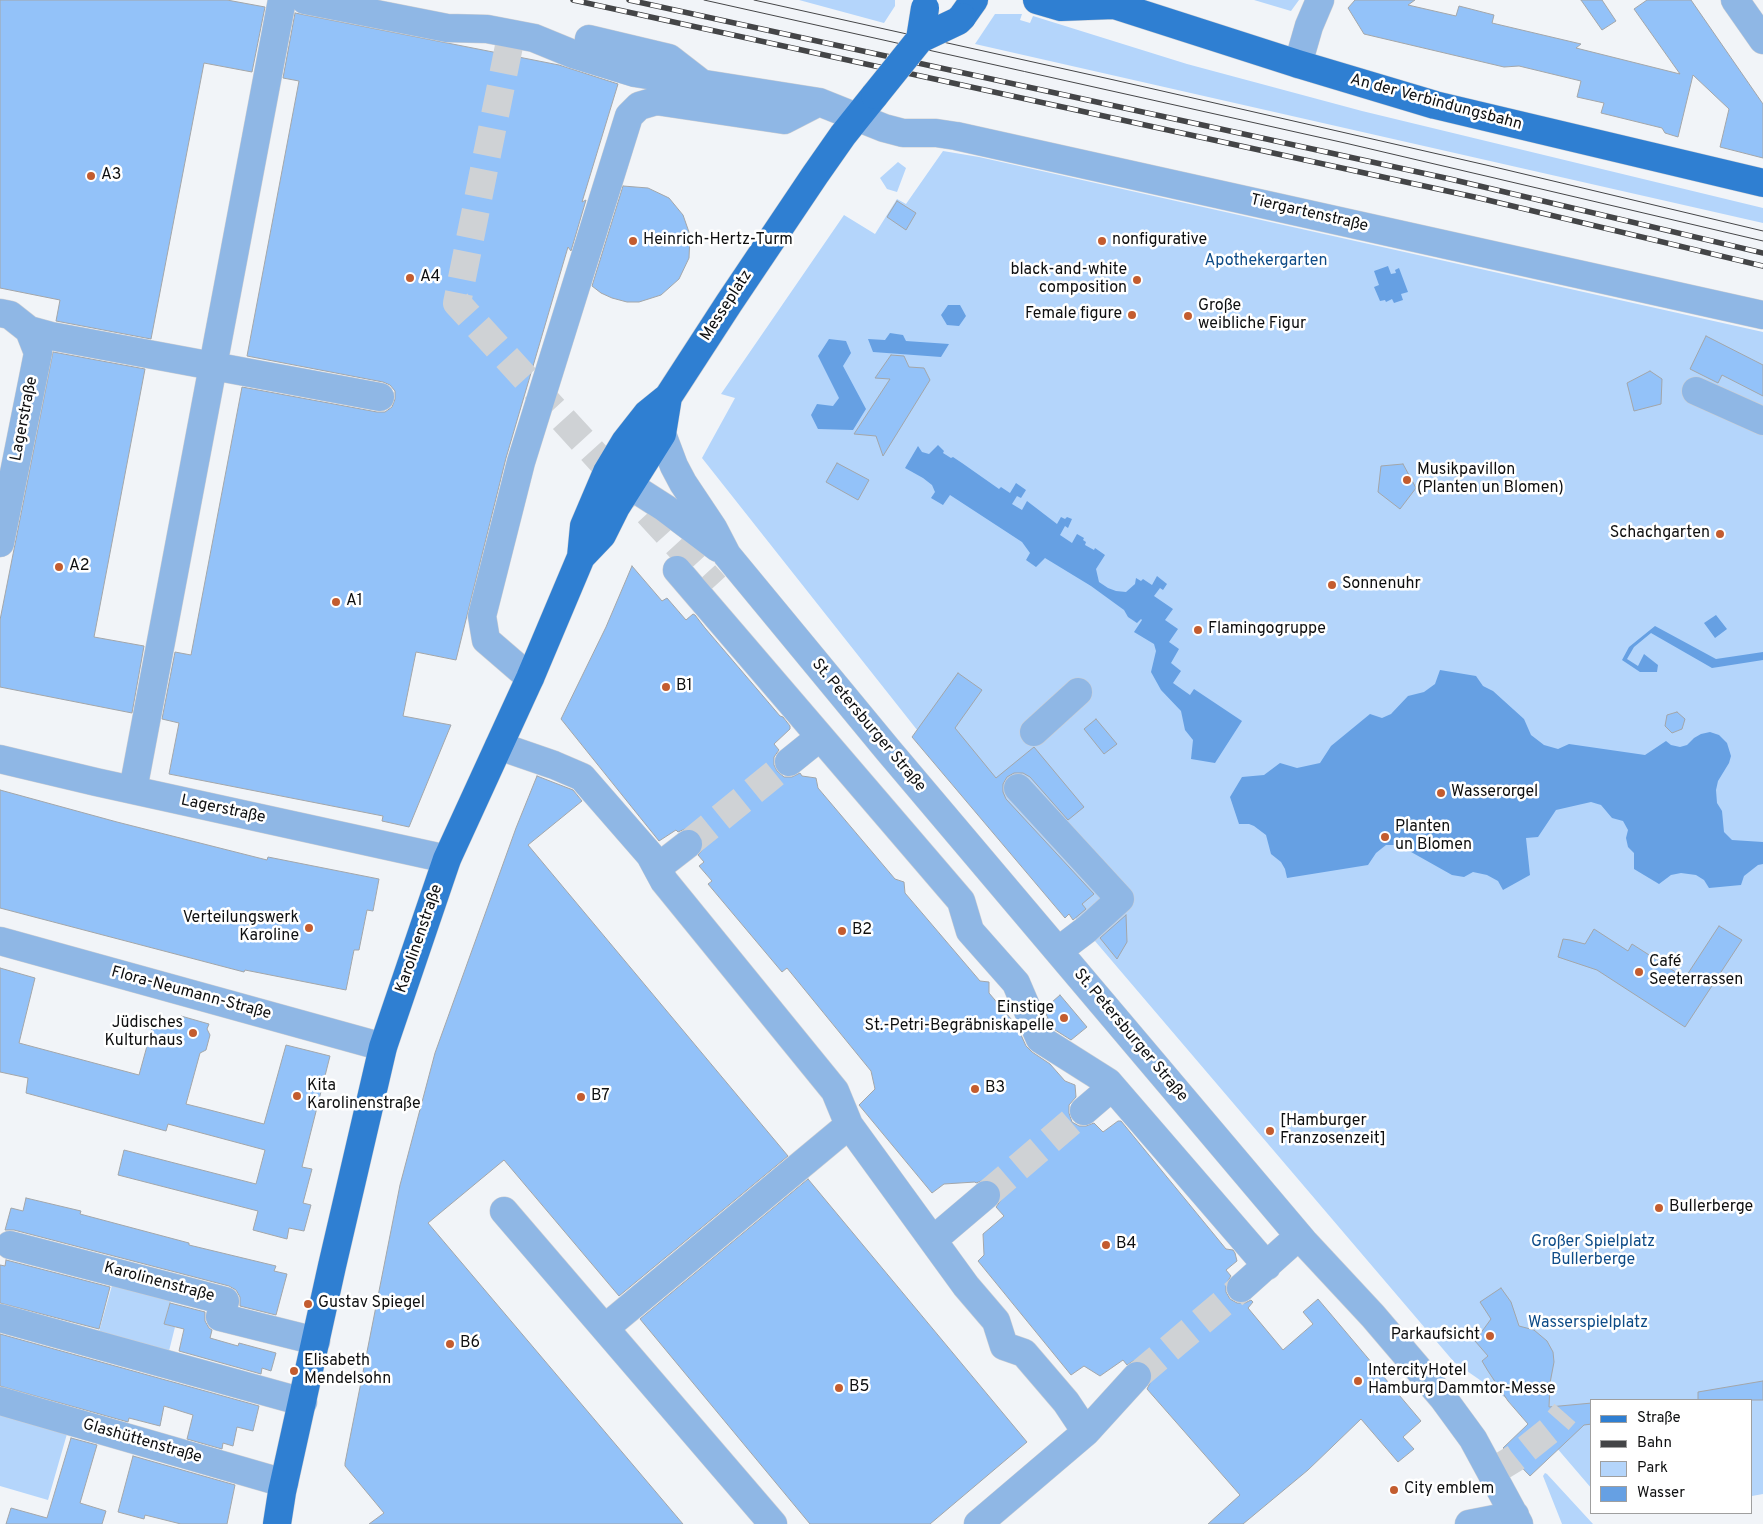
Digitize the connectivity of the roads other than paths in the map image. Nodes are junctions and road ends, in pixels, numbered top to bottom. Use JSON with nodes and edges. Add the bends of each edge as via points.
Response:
{"nodes":[{"id":1,"x":282,"y":0,"type":"edge"},
{"id":2,"x":305,"y":0,"type":"edge"},
{"id":3,"x":1037,"y":0,"type":"edge"},
{"id":4,"x":1320,"y":0,"type":"edge"},
{"id":5,"x":1734,"y":0,"type":"edge"},
{"id":6,"x":1112,"y":2,"type":"edge"},
{"id":7,"x":926,"y":4,"type":"edge"},
{"id":8,"x":968,"y":8,"type":"edge"},
{"id":9,"x":589,"y":39,"type":"dead end"},
{"id":10,"x":920,"y":39,"type":"junction"},
{"id":11,"x":1763,"y":40,"type":"edge"},
{"id":12,"x":1298,"y":64,"type":"junction"},
{"id":13,"x":701,"y":83,"type":"junction"},
{"id":14,"x":819,"y":102,"type":"junction"},
{"id":15,"x":856,"y":118,"type":"junction"},
{"id":16,"x":1763,"y":183,"type":"edge"},
{"id":17,"x":0,"y":313,"type":"edge"},
{"id":18,"x":1763,"y":315,"type":"edge"},
{"id":19,"x":30,"y":330,"type":"junction"},
{"id":20,"x":212,"y":365,"type":"junction"},
{"id":21,"x":1696,"y":391,"type":"dead end"},
{"id":22,"x":380,"y":397,"type":"dead end"},
{"id":23,"x":668,"y":397,"type":"junction"},
{"id":24,"x":1763,"y":422,"type":"edge"},
{"id":25,"x":662,"y":434,"type":"junction"},
{"id":26,"x":628,"y":470,"type":"junction"},
{"id":27,"x":598,"y":492,"type":"junction"},
{"id":28,"x":0,"y":543,"type":"edge"},
{"id":29,"x":727,"y":555,"type":"junction"},
{"id":30,"x":581,"y":557,"type":"junction"},
{"id":31,"x":677,"y":570,"type":"dead end"},
{"id":32,"x":715,"y":586,"type":"tunnel mouth"},
{"id":33,"x":530,"y":678,"type":"junction"},
{"id":34,"x":1078,"y":692,"type":"dead end"},
{"id":35,"x":1034,"y":732,"type":"dead end"},
{"id":36,"x":820,"y":737,"type":"junction"},
{"id":37,"x":499,"y":746,"type":"junction"},
{"id":38,"x":888,"y":750,"type":"junction"},
{"id":39,"x":0,"y":759,"type":"edge"},
{"id":40,"x":790,"y":762,"type":"tunnel mouth"},
{"id":41,"x":855,"y":778,"type":"junction"},
{"id":42,"x":1018,"y":788,"type":"dead end"},
{"id":43,"x":133,"y":790,"type":"junction"},
{"id":44,"x":688,"y":844,"type":"tunnel mouth"},
{"id":45,"x":447,"y":859,"type":"junction"},
{"id":46,"x":657,"y":868,"type":"junction"},
{"id":47,"x":0,"y":941,"type":"edge"},
{"id":48,"x":1058,"y":951,"type":"junction"},
{"id":49,"x":383,"y":1047,"type":"junction"},
{"id":50,"x":1112,"y":1087,"type":"junction"},
{"id":51,"x":1084,"y":1111,"type":"tunnel mouth"},
{"id":52,"x":849,"y":1126,"type":"junction"},
{"id":53,"x":986,"y":1195,"type":"tunnel mouth"},
{"id":54,"x":504,"y":1211,"type":"dead end"},
{"id":55,"x":1299,"y":1236,"type":"junction"},
{"id":56,"x":933,"y":1240,"type":"junction"},
{"id":57,"x":10,"y":1245,"type":"dead end"},
{"id":58,"x":1267,"y":1266,"type":"junction"},
{"id":59,"x":1241,"y":1288,"type":"tunnel mouth"},
{"id":60,"x":0,"y":1318,"type":"edge"},
{"id":61,"x":605,"y":1328,"type":"junction"},
{"id":62,"x":316,"y":1341,"type":"junction"},
{"id":63,"x":1136,"y":1376,"type":"tunnel mouth"},
{"id":64,"x":0,"y":1401,"type":"edge"},
{"id":65,"x":302,"y":1402,"type":"junction"},
{"id":66,"x":1086,"y":1432,"type":"junction"},
{"id":67,"x":284,"y":1483,"type":"junction"},
{"id":68,"x":1517,"y":1520,"type":"edge"},
{"id":69,"x":277,"y":1524,"type":"edge"},
{"id":70,"x":773,"y":1524,"type":"edge"},
{"id":71,"x":978,"y":1524,"type":"edge"},
{"id":72,"x":1469,"y":1524,"type":"edge"}],
"edges":[{"from":1,"to":20,"type":"street"},
{"from":2,"to":13,"type":"street","name":"Tiergartenstraße","via":[[447,28],[487,29],[510,40],[534,38],[636,73]]},
{"from":3,"to":6,"type":"main road","name":"An der Verbindungsbahn","via":[[1061,7]]},
{"from":4,"to":12,"type":"street"},
{"from":5,"to":11,"type":"street"},
{"from":6,"to":12,"type":"main road","name":"An der Verbindungsbahn"},
{"from":7,"to":10,"type":"main road","bridge":true},
{"from":8,"to":10,"type":"main road","bridge":true,"via":[[958,21]]},
{"from":9,"to":13,"type":"street","via":[[669,58]]},
{"from":10,"to":15,"type":"main road","name":"Messeplatz","bridge":true},
{"from":12,"to":16,"type":"main road","name":"An der Verbindungsbahn","via":[[1435,105]]},
{"from":13,"to":14,"type":"street","name":"Tiergartenstraße"},
{"from":14,"to":15,"type":"street","name":"Tiergartenstraße"},
{"from":14,"to":33,"type":"street","via":[[784,120],[656,101],[639,106],[628,116],[521,462],[482,616],[486,640]]},
{"from":15,"to":18,"type":"street","name":"Tiergartenstraße","via":[[902,133],[956,136]]},
{"from":15,"to":23,"type":"main road","name":"Messeplatz"},
{"from":17,"to":19,"type":"street","via":[[10,315]]},
{"from":19,"to":20,"type":"street"},
{"from":19,"to":28,"type":"street","name":"Lagerstraße","via":[[38,354]]},
{"from":20,"to":22,"type":"street"},
{"from":20,"to":43,"type":"street"},
{"from":21,"to":24,"type":"street"},
{"from":23,"to":25,"type":"main road","name":"Messeplatz"},
{"from":23,"to":26,"type":"main road","name":"Messeplatz","via":[[633,430]]},
{"from":25,"to":26,"type":"main road","name":"Messeplatz"},
{"from":25,"to":29,"type":"street","name":"St. Petersburger Straße","via":[[683,483]]},
{"from":26,"to":27,"type":"street","name":"St. Petersburger Straße"},
{"from":26,"to":27,"type":"main road","name":"Karolinenstraße","via":[[607,472]]},
{"from":26,"to":29,"type":"street","name":"St. Petersburger Straße","via":[[640,492]]},
{"from":26,"to":30,"type":"main road","name":"Karolinenstraße","via":[[602,534]]},
{"from":27,"to":30,"type":"main road","name":"Karolinenstraße","via":[[584,526]]},
{"from":29,"to":38,"type":"street","name":"St. Petersburger Straße"},
{"from":30,"to":33,"type":"main road","name":"Karolinenstraße"},
{"from":31,"to":36,"type":"street"},
{"from":32,"to":41,"type":"street","via":[[825,714]]},
{"from":33,"to":37,"type":"main road","name":"Karolinenstraße"},
{"from":34,"to":35,"type":"street"},
{"from":36,"to":40,"type":"street"},
{"from":36,"to":41,"type":"street"},
{"from":37,"to":45,"type":"main road","name":"Karolinenstraße"},
{"from":37,"to":46,"type":"street","via":[[582,777]]},
{"from":38,"to":41,"type":"street"},
{"from":38,"to":48,"type":"street","name":"St. Petersburger Straße"},
{"from":39,"to":43,"type":"street","name":"Lagerstraße"},
{"from":41,"to":50,"type":"street","via":[[961,901],[970,931],[1016,983],[1040,1039]]},
{"from":42,"to":48,"type":"street","via":[[1120,899]]},
{"from":43,"to":45,"type":"street","name":"Lagerstraße"},
{"from":44,"to":46,"type":"street"},
{"from":45,"to":49,"type":"main road","name":"Karolinenstraße"},
{"from":46,"to":52,"type":"street","via":[[664,881],[835,1091]]},
{"from":47,"to":49,"type":"street","name":"Flora-Neumann-Straße"},
{"from":48,"to":55,"type":"street","name":"St. Petersburger Straße"},
{"from":49,"to":62,"type":"main road","name":"Karolinenstraße"},
{"from":50,"to":51,"type":"street"},
{"from":50,"to":58,"type":"street"},
{"from":52,"to":56,"type":"street"},
{"from":52,"to":61,"type":"street"},
{"from":53,"to":56,"type":"street"},
{"from":54,"to":61,"type":"street"},
{"from":55,"to":58,"type":"street"},
{"from":55,"to":68,"type":"street","name":"St. Petersburger Straße","via":[[1443,1398],[1473,1439]]},
{"from":56,"to":66,"type":"street","via":[[996,1321],[1004,1346],[1024,1353],[1066,1402]]},
{"from":57,"to":62,"type":"street","name":"Karolinenstraße","via":[[224,1301],[220,1317]]},
{"from":58,"to":59,"type":"street"},
{"from":60,"to":65,"type":"street"},
{"from":61,"to":70,"type":"street"},
{"from":62,"to":65,"type":"main road","name":"Karolinenstraße"},
{"from":63,"to":66,"type":"street"},
{"from":64,"to":67,"type":"street","name":"Glashüttenstraße"},
{"from":65,"to":67,"type":"main road","name":"Karolinenstraße"},
{"from":66,"to":71,"type":"street"},
{"from":67,"to":69,"type":"main road","name":"Karolinenstraße"},
{"from":68,"to":72,"type":"street"}]}
